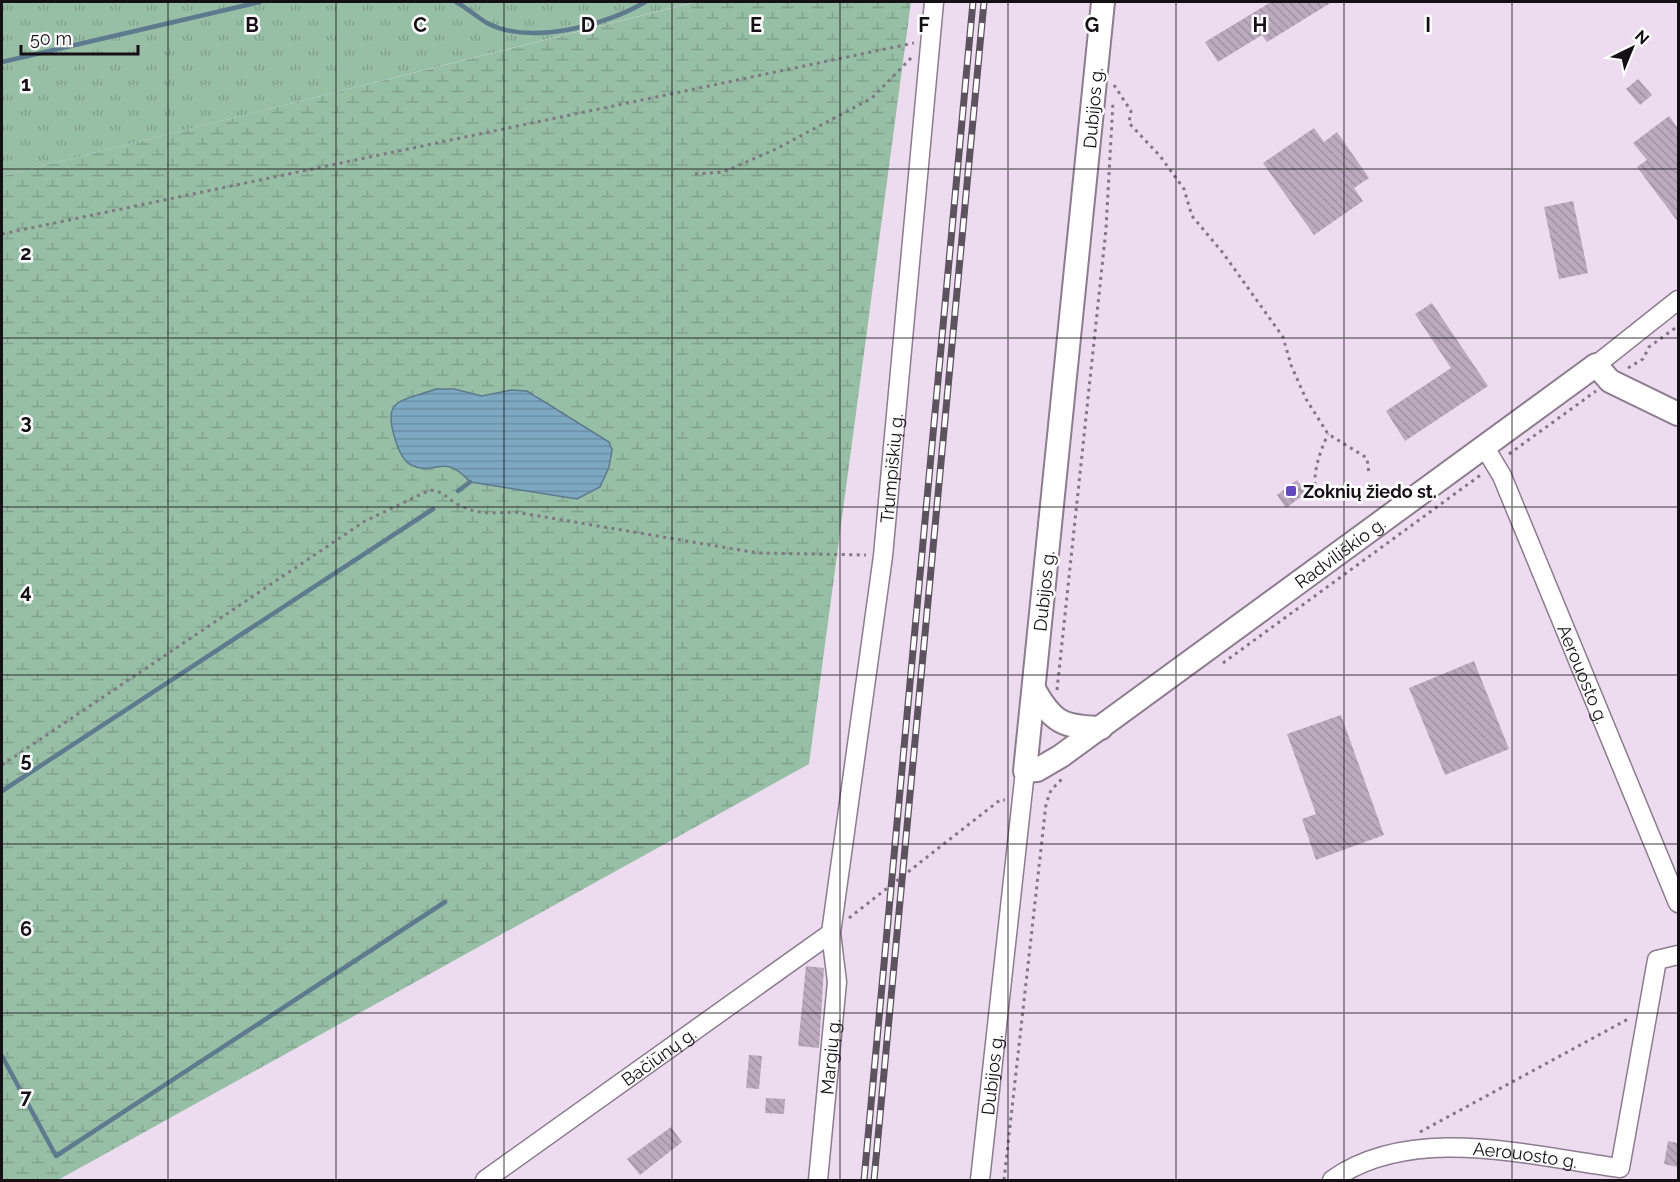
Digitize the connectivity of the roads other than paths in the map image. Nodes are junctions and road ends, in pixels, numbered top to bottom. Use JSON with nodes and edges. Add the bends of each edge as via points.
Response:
{"nodes":[{"id":1,"x":934,"y":2,"type":"edge"},
{"id":2,"x":1103,"y":2,"type":"edge"},
{"id":3,"x":1678,"y":300,"type":"edge"},
{"id":4,"x":1603,"y":373,"type":"junction"},
{"id":5,"x":1678,"y":414,"type":"edge"},
{"id":6,"x":1490,"y":455,"type":"junction"},
{"id":7,"x":1034,"y":689,"type":"junction"},
{"id":8,"x":1101,"y":728,"type":"junction"},
{"id":9,"x":1025,"y":771,"type":"junction"},
{"id":10,"x":1678,"y":903,"type":"edge"},
{"id":11,"x":831,"y":933,"type":"junction"},
{"id":12,"x":1678,"y":955,"type":"edge"},
{"id":13,"x":485,"y":1180,"type":"edge"},
{"id":14,"x":818,"y":1180,"type":"edge"},
{"id":15,"x":980,"y":1180,"type":"edge"},
{"id":16,"x":1332,"y":1180,"type":"edge"}],
"edges":[{"from":1,"to":11,"type":"street","name":"Trumpiškių g.","via":[[883,556]]},
{"from":2,"to":7,"type":"main road","name":"Dubijos g."},
{"from":3,"to":4,"type":"street","name":"Radviliškio g."},
{"from":4,"to":5,"type":"main road"},
{"from":4,"to":6,"type":"main road","name":"Radviliškio g."},
{"from":6,"to":8,"type":"main road","name":"Radviliškio g."},
{"from":6,"to":10,"type":"street","name":"Aerouosto g."},
{"from":7,"to":8,"type":"main road","via":[[1054,717],[1074,727]]},
{"from":7,"to":9,"type":"main road","name":"Dubijos g."},
{"from":8,"to":9,"type":"main road","name":"Radviliškio g.","via":[[1037,770]]},
{"from":9,"to":15,"type":"street","name":"Dubijos g."},
{"from":11,"to":13,"type":"street","name":"Bačiūnų g."},
{"from":11,"to":14,"type":"street","name":"Margių g.","via":[[837,982]]},
{"from":12,"to":16,"type":"street","name":"Aerouosto g.","via":[[1657,960],[1620,1168],[1466,1147],[1433,1148],[1391,1153]]}]}
